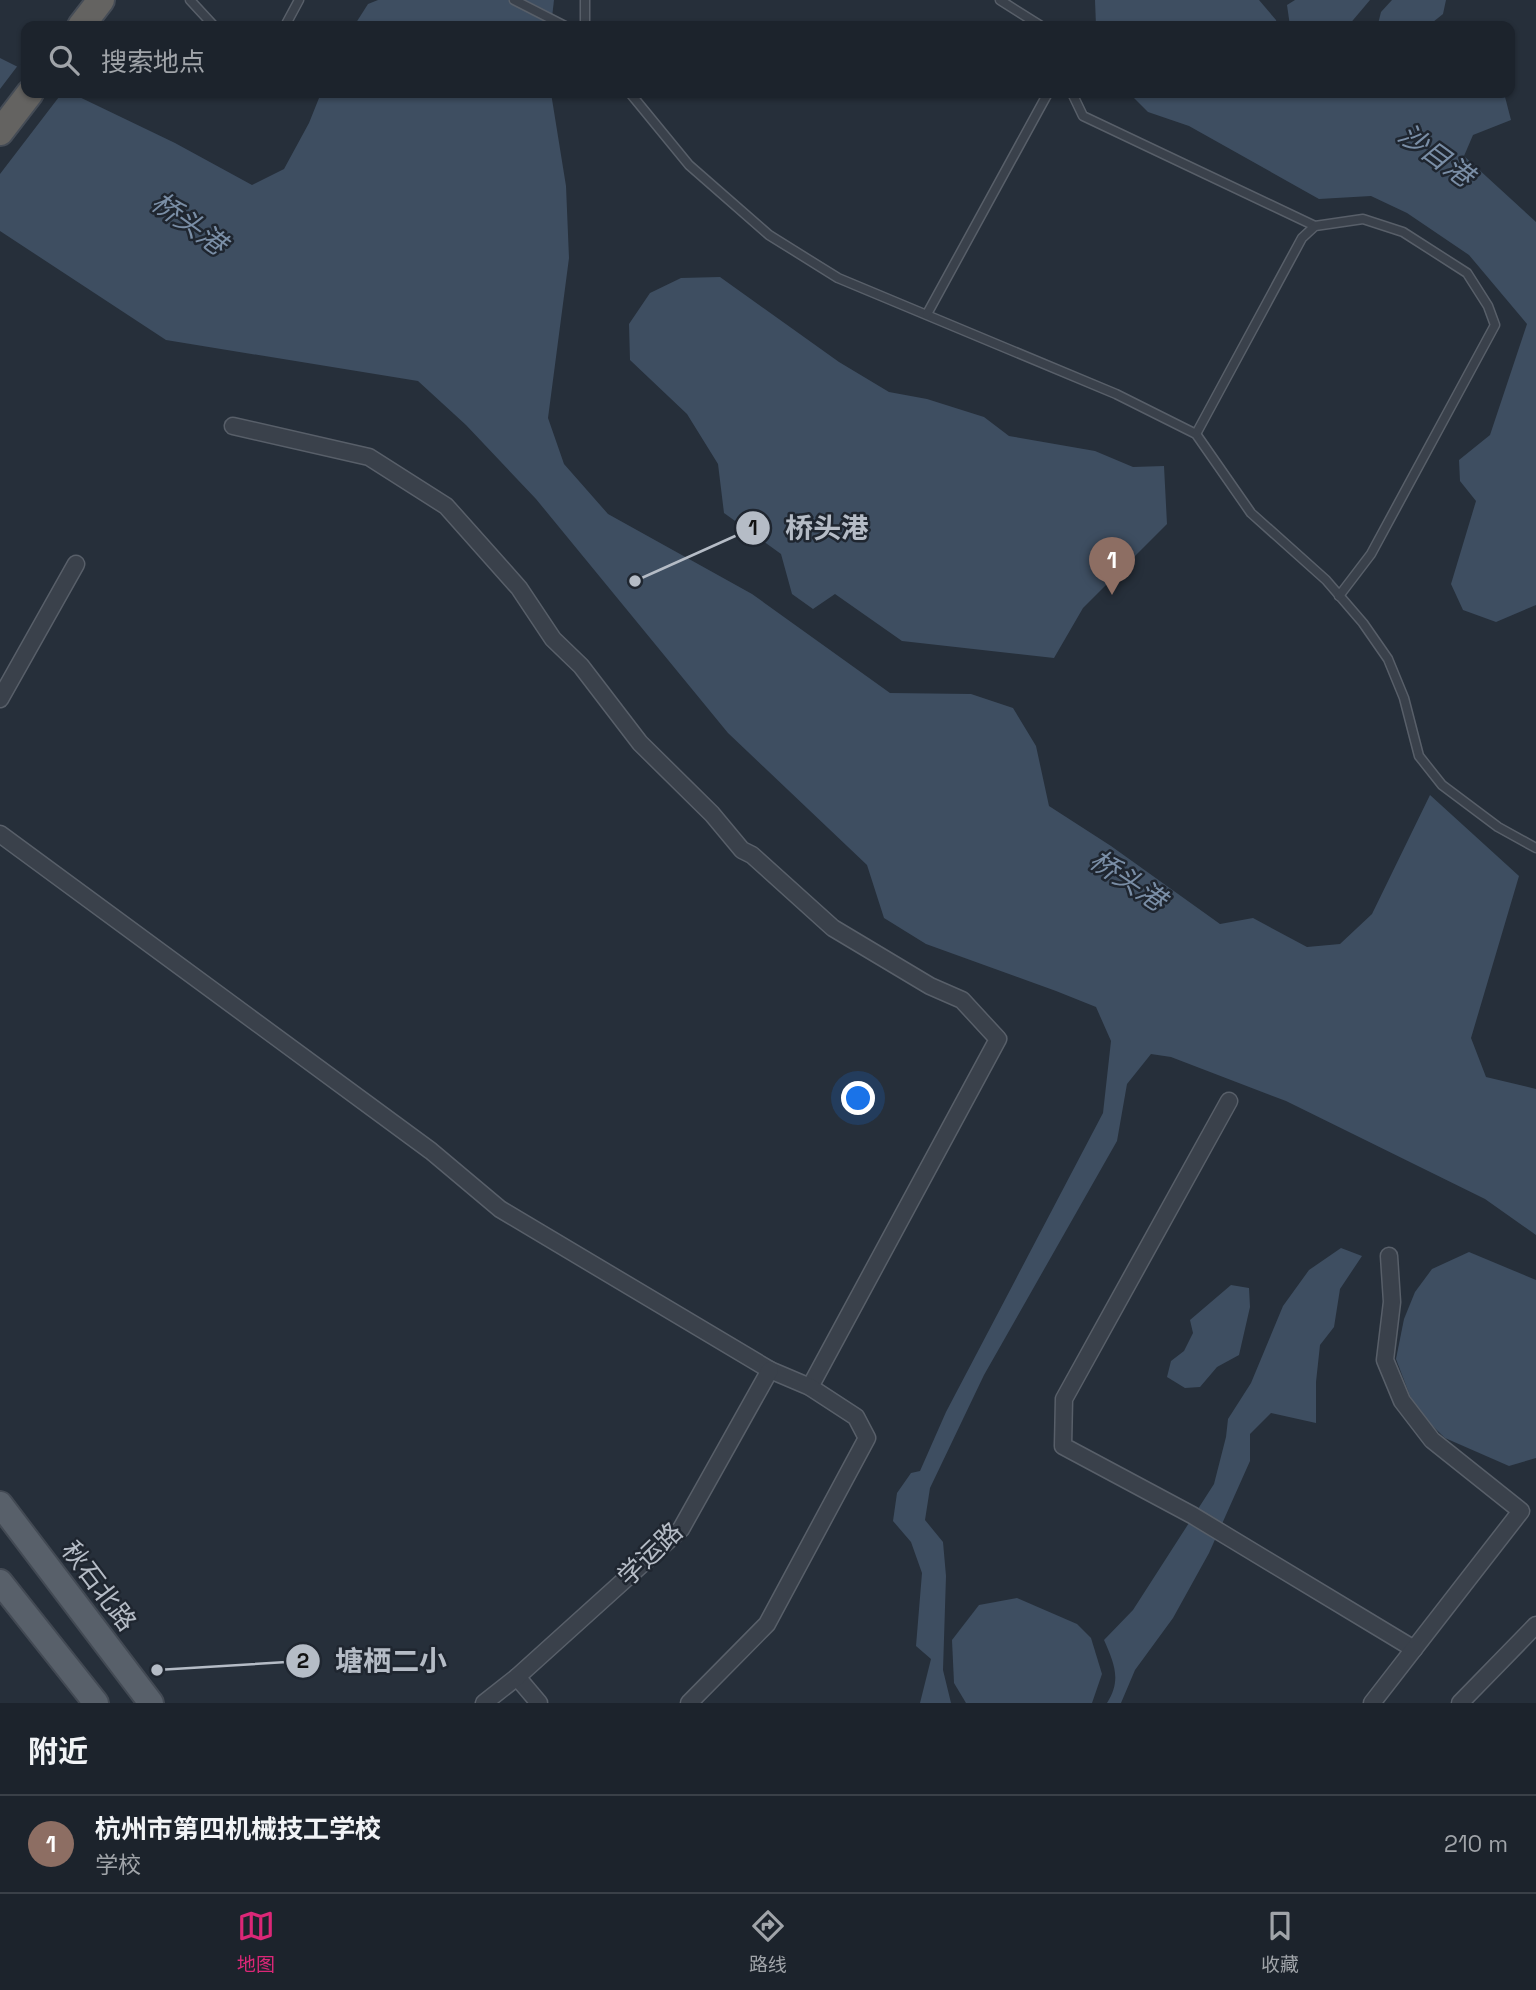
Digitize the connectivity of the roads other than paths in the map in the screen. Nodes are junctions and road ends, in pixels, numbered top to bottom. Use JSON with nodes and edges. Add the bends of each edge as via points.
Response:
{"nodes":[{"id":1,"x":101,"y":0,"type":"edge"},
{"id":2,"x":190,"y":0,"type":"edge"},
{"id":3,"x":299,"y":0,"type":"edge"},
{"id":4,"x":514,"y":0,"type":"edge"},
{"id":5,"x":585,"y":0,"type":"edge"},
{"id":6,"x":1000,"y":0,"type":"edge"},
{"id":7,"x":85,"y":21,"type":"edge"},
{"id":8,"x":209,"y":21,"type":"edge"},
{"id":9,"x":288,"y":21,"type":"edge"},
{"id":10,"x":555,"y":21,"type":"edge"},
{"id":11,"x":585,"y":21,"type":"edge"},
{"id":12,"x":1033,"y":21,"type":"edge"},
{"id":13,"x":26,"y":98,"type":"edge"},
{"id":14,"x":634,"y":98,"type":"edge"},
{"id":15,"x":1045,"y":98,"type":"edge"},
{"id":16,"x":1074,"y":98,"type":"edge"},
{"id":17,"x":0,"y":132,"type":"edge"},
{"id":18,"x":1315,"y":226,"type":"junction"},
{"id":19,"x":927,"y":314,"type":"junction"},
{"id":20,"x":233,"y":426,"type":"dead end"},
{"id":21,"x":1196,"y":434,"type":"junction"},
{"id":22,"x":76,"y":564,"type":"dead end"},
{"id":23,"x":1339,"y":596,"type":"junction"},
{"id":24,"x":0,"y":699,"type":"edge"},
{"id":25,"x":0,"y":834,"type":"edge"},
{"id":26,"x":1536,"y":848,"type":"edge"},
{"id":27,"x":1229,"y":1101,"type":"dead end"},
{"id":28,"x":1389,"y":1256,"type":"dead end"},
{"id":29,"x":770,"y":1370,"type":"junction"},
{"id":30,"x":810,"y":1387,"type":"junction"},
{"id":31,"x":0,"y":1504,"type":"edge"},
{"id":32,"x":0,"y":1581,"type":"edge"},
{"id":33,"x":1536,"y":1625,"type":"edge"},
{"id":34,"x":1414,"y":1650,"type":"junction"},
{"id":35,"x":517,"y":1676,"type":"junction"},
{"id":36,"x":96,"y":1703,"type":"edge"},
{"id":37,"x":150,"y":1703,"type":"edge"},
{"id":38,"x":485,"y":1703,"type":"edge"},
{"id":39,"x":539,"y":1703,"type":"edge"},
{"id":40,"x":689,"y":1703,"type":"edge"},
{"id":41,"x":1372,"y":1703,"type":"edge"},
{"id":42,"x":1460,"y":1703,"type":"edge"}],
"edges":[{"from":1,"to":7,"type":"highway"},
{"from":2,"to":8,"type":"lane"},
{"from":3,"to":9,"type":"lane"},
{"from":4,"to":10,"type":"lane"},
{"from":5,"to":11,"type":"lane"},
{"from":6,"to":12,"type":"lane"},
{"from":13,"to":17,"type":"highway"},
{"from":14,"to":19,"type":"lane","via":[[689,165],[769,235],[838,278]]},
{"from":15,"to":19,"type":"lane"},
{"from":16,"to":18,"type":"lane","via":[[1083,116]]},
{"from":18,"to":21,"type":"lane","via":[[1302,238]]},
{"from":18,"to":23,"type":"lane","via":[[1363,219],[1403,232],[1467,273],[1495,325],[1371,554]]},
{"from":19,"to":21,"type":"lane","via":[[1116,394]]},
{"from":20,"to":30,"type":"street","via":[[369,457],[446,506],[519,588],[553,639],[581,666],[640,743],[742,849],[833,928],[962,1000],[998,1040]]},
{"from":21,"to":23,"type":"lane","via":[[1251,513]]},
{"from":22,"to":24,"type":"street"},
{"from":23,"to":26,"type":"lane","via":[[1388,659],[1419,756],[1442,785],[1498,827]]},
{"from":25,"to":29,"type":"street","via":[[431,1151],[500,1209]]},
{"from":27,"to":34,"type":"street","via":[[1064,1399],[1063,1446],[1192,1515]]},
{"from":28,"to":34,"type":"street","via":[[1392,1302],[1385,1360],[1402,1401],[1432,1440],[1521,1511]]},
{"from":29,"to":30,"type":"street"},
{"from":29,"to":35,"type":"street","name":"学运路","via":[[681,1529]]},
{"from":30,"to":40,"type":"street","via":[[856,1416],[867,1438],[767,1624]]},
{"from":31,"to":37,"type":"main road","name":"秋石北路"},
{"from":32,"to":36,"type":"main road"},
{"from":33,"to":42,"type":"street"},
{"from":34,"to":41,"type":"street"},
{"from":35,"to":38,"type":"street","name":"学运路"},
{"from":35,"to":39,"type":"street"}]}
